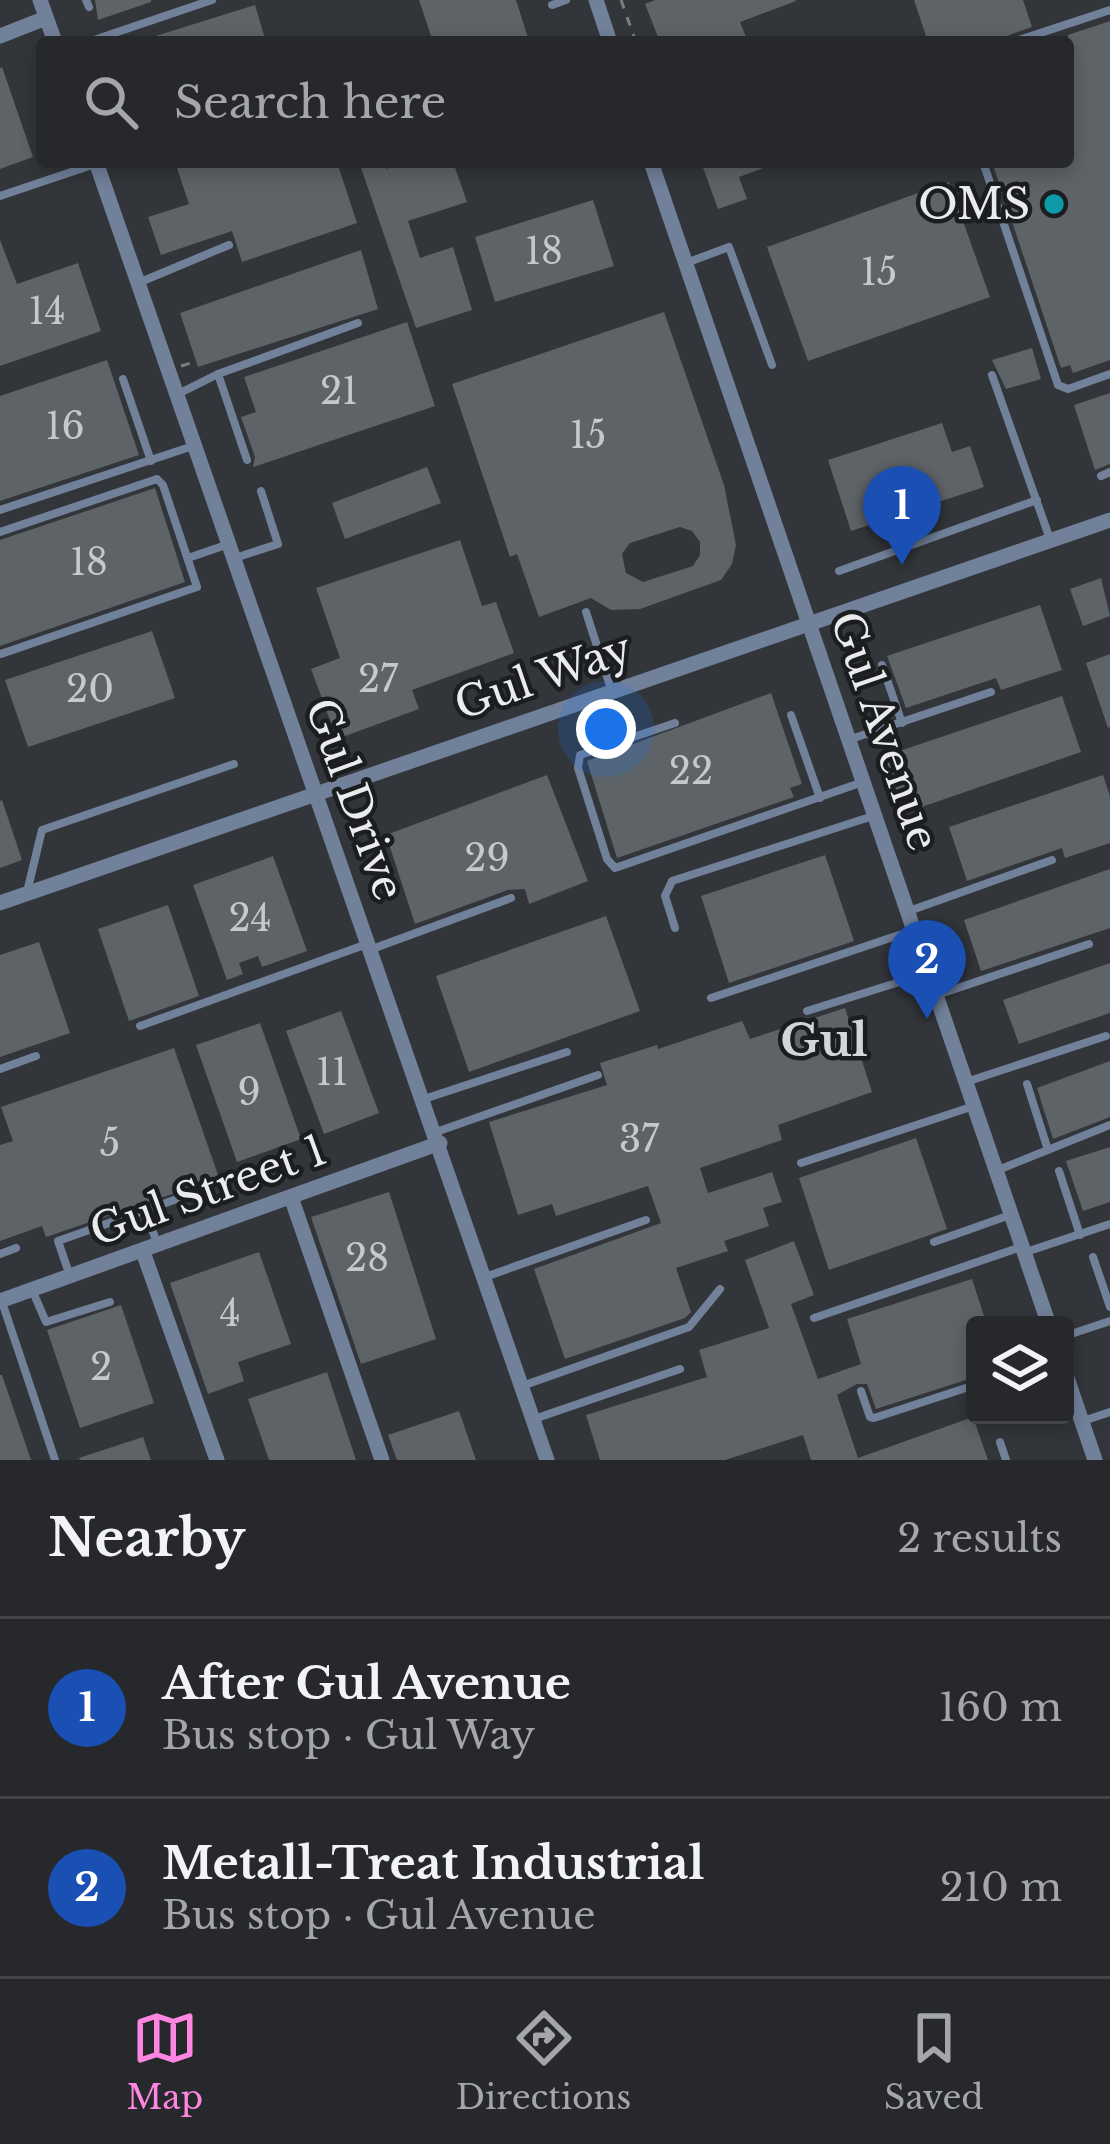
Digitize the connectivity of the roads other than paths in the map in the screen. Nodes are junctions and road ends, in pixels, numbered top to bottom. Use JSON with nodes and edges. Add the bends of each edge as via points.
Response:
{"nodes":[{"id":1,"x":40,"y":0,"type":"edge"},
{"id":2,"x":212,"y":0,"type":"edge"},
{"id":3,"x":566,"y":0,"type":"edge"},
{"id":4,"x":596,"y":0,"type":"edge"},
{"id":5,"x":552,"y":4,"type":"dead end"},
{"id":6,"x":1110,"y":10,"type":"edge"},
{"id":7,"x":46,"y":18,"type":"junction"},
{"id":8,"x":0,"y":36,"type":"edge"},
{"id":9,"x":53,"y":36,"type":"edge"},
{"id":10,"x":106,"y":36,"type":"edge"},
{"id":11,"x":608,"y":36,"type":"edge"},
{"id":12,"x":1031,"y":36,"type":"edge"},
{"id":13,"x":81,"y":168,"type":"edge"},
{"id":14,"x":98,"y":168,"type":"edge"},
{"id":15,"x":653,"y":168,"type":"edge"},
{"id":16,"x":985,"y":168,"type":"edge"},
{"id":17,"x":0,"y":196,"type":"edge"},
{"id":18,"x":229,"y":245,"type":"dead end"},
{"id":19,"x":686,"y":262,"type":"junction"},
{"id":20,"x":138,"y":283,"type":"junction"},
{"id":21,"x":358,"y":322,"type":"dead end"},
{"id":22,"x":772,"y":364,"type":"dead end"},
{"id":23,"x":218,"y":374,"type":"junction"},
{"id":24,"x":1110,"y":374,"type":"edge"},
{"id":25,"x":992,"y":376,"type":"dead end"},
{"id":26,"x":123,"y":379,"type":"dead end"},
{"id":27,"x":176,"y":394,"type":"junction"},
{"id":28,"x":194,"y":446,"type":"junction"},
{"id":29,"x":151,"y":460,"type":"junction"},
{"id":30,"x":247,"y":460,"type":"dead end"},
{"id":31,"x":261,"y":491,"type":"dead end"},
{"id":32,"x":1036,"y":500,"type":"junction"},
{"id":33,"x":0,"y":511,"type":"edge"},
{"id":34,"x":1110,"y":520,"type":"edge"},
{"id":35,"x":0,"y":532,"type":"edge"},
{"id":36,"x":1051,"y":540,"type":"junction"},
{"id":37,"x":231,"y":552,"type":"junction"},
{"id":38,"x":188,"y":558,"type":"junction"},
{"id":39,"x":839,"y":571,"type":"dead end"},
{"id":40,"x":586,"y":612,"type":"dead end"},
{"id":41,"x":810,"y":621,"type":"junction"},
{"id":42,"x":1,"y":654,"type":"edge"},
{"id":43,"x":882,"y":665,"type":"dead end"},
{"id":44,"x":611,"y":691,"type":"junction"},
{"id":45,"x":992,"y":692,"type":"dead end"},
{"id":46,"x":791,"y":715,"type":"dead end"},
{"id":47,"x":675,"y":723,"type":"dead end"},
{"id":48,"x":902,"y":723,"type":"junction"},
{"id":49,"x":850,"y":740,"type":"junction"},
{"id":50,"x":233,"y":764,"type":"dead end"},
{"id":51,"x":864,"y":782,"type":"junction"},
{"id":52,"x":315,"y":794,"type":"junction"},
{"id":53,"x":820,"y":798,"type":"junction"},
{"id":54,"x":876,"y":815,"type":"junction"},
{"id":55,"x":1052,"y":860,"type":"dead end"},
{"id":56,"x":26,"y":894,"type":"junction"},
{"id":57,"x":511,"y":898,"type":"dead end"},
{"id":58,"x":0,"y":903,"type":"edge"},
{"id":59,"x":908,"y":911,"type":"junction"},
{"id":60,"x":675,"y":928,"type":"dead end"},
{"id":61,"x":915,"y":930,"type":"junction"},
{"id":62,"x":1089,"y":944,"type":"dead end"},
{"id":63,"x":369,"y":947,"type":"junction"},
{"id":64,"x":929,"y":972,"type":"junction"},
{"id":65,"x":937,"y":995,"type":"junction"},
{"id":66,"x":711,"y":998,"type":"dead end"},
{"id":67,"x":807,"y":1011,"type":"dead end"},
{"id":68,"x":140,"y":1026,"type":"dead end"},
{"id":69,"x":1106,"y":1036,"type":"dead end"},
{"id":70,"x":567,"y":1052,"type":"dead end"},
{"id":71,"x":36,"y":1056,"type":"dead end"},
{"id":72,"x":0,"y":1069,"type":"edge"},
{"id":73,"x":598,"y":1075,"type":"dead end"},
{"id":74,"x":966,"y":1082,"type":"junction"},
{"id":75,"x":1027,"y":1084,"type":"dead end"},
{"id":76,"x":424,"y":1100,"type":"junction"},
{"id":77,"x":974,"y":1106,"type":"junction"},
{"id":78,"x":1110,"y":1125,"type":"edge"},
{"id":79,"x":438,"y":1138,"type":"junction"},
{"id":80,"x":1048,"y":1150,"type":"junction"},
{"id":81,"x":801,"y":1163,"type":"dead end"},
{"id":82,"x":997,"y":1170,"type":"junction"},
{"id":83,"x":1059,"y":1171,"type":"dead end"},
{"id":84,"x":194,"y":1193,"type":"dead end"},
{"id":85,"x":291,"y":1197,"type":"junction"},
{"id":86,"x":145,"y":1210,"type":"junction"},
{"id":87,"x":1012,"y":1215,"type":"junction"},
{"id":88,"x":646,"y":1220,"type":"dead end"},
{"id":89,"x":1110,"y":1224,"type":"edge"},
{"id":90,"x":1080,"y":1235,"type":"junction"},
{"id":91,"x":934,"y":1242,"type":"dead end"},
{"id":92,"x":16,"y":1248,"type":"dead end"},
{"id":93,"x":150,"y":1249,"type":"junction"},
{"id":94,"x":1023,"y":1250,"type":"junction"},
{"id":95,"x":0,"y":1254,"type":"edge"},
{"id":96,"x":1093,"y":1257,"type":"dead end"},
{"id":97,"x":71,"y":1277,"type":"junction"},
{"id":98,"x":485,"y":1277,"type":"junction"},
{"id":99,"x":720,"y":1289,"type":"dead end"},
{"id":100,"x":32,"y":1290,"type":"junction"},
{"id":101,"x":1,"y":1301,"type":"edge"},
{"id":102,"x":110,"y":1302,"type":"dead end"},
{"id":103,"x":1110,"y":1307,"type":"edge"},
{"id":104,"x":1046,"y":1316,"type":"edge"},
{"id":105,"x":814,"y":1318,"type":"dead end"},
{"id":106,"x":1110,"y":1321,"type":"edge"},
{"id":107,"x":1074,"y":1333,"type":"edge"},
{"id":108,"x":680,"y":1369,"type":"dead end"},
{"id":109,"x":522,"y":1386,"type":"junction"},
{"id":110,"x":966,"y":1387,"type":"edge"},
{"id":111,"x":861,"y":1391,"type":"dead end"},
{"id":112,"x":1074,"y":1398,"type":"edge"},
{"id":113,"x":1110,"y":1412,"type":"edge"},
{"id":114,"x":533,"y":1420,"type":"junction"},
{"id":115,"x":1082,"y":1422,"type":"junction"},
{"id":116,"x":1000,"y":1442,"type":"dead end"},
{"id":117,"x":55,"y":1460,"type":"edge"},
{"id":118,"x":218,"y":1460,"type":"edge"},
{"id":119,"x":382,"y":1460,"type":"edge"},
{"id":120,"x":547,"y":1460,"type":"edge"},
{"id":121,"x":1006,"y":1460,"type":"edge"},
{"id":122,"x":1095,"y":1460,"type":"edge"}],
"edges":[{"from":1,"to":7,"type":"street"},
{"from":2,"to":10,"type":"lane"},
{"from":3,"to":5,"type":"lane"},
{"from":4,"to":11,"type":"street"},
{"from":6,"to":12,"type":"lane"},
{"from":7,"to":8,"type":"street"},
{"from":7,"to":9,"type":"street"},
{"from":13,"to":17,"type":"lane"},
{"from":14,"to":20,"type":"street","name":"Gul Drive"},
{"from":15,"to":19,"type":"street","name":"Gul Avenue"},
{"from":16,"to":24,"type":"lane","via":[[1058,385]]},
{"from":18,"to":20,"type":"lane"},
{"from":19,"to":22,"type":"lane","via":[[729,247]]},
{"from":19,"to":41,"type":"street","name":"Gul Avenue"},
{"from":20,"to":27,"type":"street","name":"Gul Drive"},
{"from":21,"to":23,"type":"lane"},
{"from":23,"to":27,"type":"lane"},
{"from":23,"to":30,"type":"lane"},
{"from":25,"to":32,"type":"lane"},
{"from":26,"to":29,"type":"lane"},
{"from":27,"to":28,"type":"street","name":"Gul Drive"},
{"from":28,"to":29,"type":"lane"},
{"from":28,"to":37,"type":"street","name":"Gul Drive"},
{"from":29,"to":33,"type":"lane"},
{"from":31,"to":37,"type":"lane","via":[[278,544]]},
{"from":32,"to":36,"type":"lane"},
{"from":32,"to":39,"type":"lane"},
{"from":34,"to":36,"type":"street","name":"Gul Way"},
{"from":35,"to":38,"type":"lane","via":[[157,479]]},
{"from":36,"to":41,"type":"street","name":"Gul Way"},
{"from":37,"to":38,"type":"lane"},
{"from":37,"to":52,"type":"street","name":"Gul Drive"},
{"from":38,"to":42,"type":"lane","via":[[195,590]]},
{"from":40,"to":44,"type":"lane"},
{"from":41,"to":44,"type":"street","name":"Gul Way"},
{"from":41,"to":49,"type":"street","name":"Gul Avenue"},
{"from":43,"to":48,"type":"lane"},
{"from":44,"to":52,"type":"street","name":"Gul Way"},
{"from":45,"to":48,"type":"lane"},
{"from":46,"to":53,"type":"lane"},
{"from":47,"to":53,"type":"lane","via":[[580,755],[615,868]]},
{"from":48,"to":49,"type":"lane"},
{"from":49,"to":51,"type":"street","name":"Gul Avenue"},
{"from":50,"to":56,"type":"lane","via":[[42,830]]},
{"from":51,"to":53,"type":"lane"},
{"from":51,"to":54,"type":"street","name":"Gul Avenue"},
{"from":52,"to":56,"type":"street","name":"Gul Way"},
{"from":52,"to":63,"type":"street","name":"Gul Drive"},
{"from":54,"to":59,"type":"street","name":"Gul Avenue"},
{"from":54,"to":60,"type":"lane","via":[[672,881],[665,896]]},
{"from":55,"to":59,"type":"lane"},
{"from":56,"to":58,"type":"street","name":"Gul Way"},
{"from":57,"to":63,"type":"lane"},
{"from":59,"to":61,"type":"street","name":"Gul Avenue"},
{"from":61,"to":64,"type":"street","name":"Gul Avenue"},
{"from":61,"to":66,"type":"lane"},
{"from":62,"to":65,"type":"lane"},
{"from":63,"to":68,"type":"lane"},
{"from":63,"to":76,"type":"street","name":"Gul Drive"},
{"from":64,"to":65,"type":"street","name":"Gul Avenue"},
{"from":64,"to":67,"type":"lane"},
{"from":65,"to":74,"type":"street","name":"Gul Avenue"},
{"from":69,"to":74,"type":"lane"},
{"from":70,"to":76,"type":"lane"},
{"from":71,"to":72,"type":"lane"},
{"from":73,"to":79,"type":"lane"},
{"from":74,"to":77,"type":"street","name":"Gul Avenue"},
{"from":75,"to":80,"type":"lane"},
{"from":76,"to":79,"type":"street","name":"Gul Drive"},
{"from":77,"to":81,"type":"lane"},
{"from":77,"to":82,"type":"street","name":"Gul Avenue"},
{"from":78,"to":80,"type":"lane"},
{"from":79,"to":85,"type":"street","name":"Gul Street 1"},
{"from":79,"to":98,"type":"street","name":"Gul Drive"},
{"from":80,"to":82,"type":"lane"},
{"from":82,"to":87,"type":"street","name":"Gul Avenue"},
{"from":83,"to":90,"type":"lane"},
{"from":84,"to":86,"type":"lane"},
{"from":85,"to":93,"type":"street","name":"Gul Street 1"},
{"from":85,"to":119,"type":"street"},
{"from":86,"to":93,"type":"lane"},
{"from":86,"to":97,"type":"lane","via":[[58,1240]]},
{"from":87,"to":91,"type":"lane"},
{"from":87,"to":94,"type":"street","name":"Gul Avenue"},
{"from":88,"to":98,"type":"lane"},
{"from":89,"to":90,"type":"lane"},
{"from":90,"to":94,"type":"lane"},
{"from":92,"to":95,"type":"lane"},
{"from":93,"to":97,"type":"street","name":"Gul Street 1"},
{"from":93,"to":118,"type":"street"},
{"from":94,"to":104,"type":"street","name":"Gul Avenue"},
{"from":94,"to":105,"type":"lane"},
{"from":96,"to":103,"type":"lane"},
{"from":97,"to":100,"type":"street","name":"Gul Street 1"},
{"from":98,"to":109,"type":"street","name":"Gul Drive"},
{"from":99,"to":109,"type":"lane","via":[[689,1327]]},
{"from":100,"to":101,"type":"street","name":"Gul Street 1"},
{"from":100,"to":102,"type":"lane","via":[[46,1322]]},
{"from":101,"to":117,"type":"lane"},
{"from":106,"to":107,"type":"lane"},
{"from":108,"to":114,"type":"lane"},
{"from":109,"to":114,"type":"street","name":"Gul Drive"},
{"from":110,"to":111,"type":"lane","via":[[874,1418]]},
{"from":112,"to":115,"type":"street"},
{"from":113,"to":115,"type":"lane"},
{"from":114,"to":120,"type":"street","name":"Gul Drive"},
{"from":115,"to":122,"type":"street"},
{"from":116,"to":121,"type":"lane"}]}
